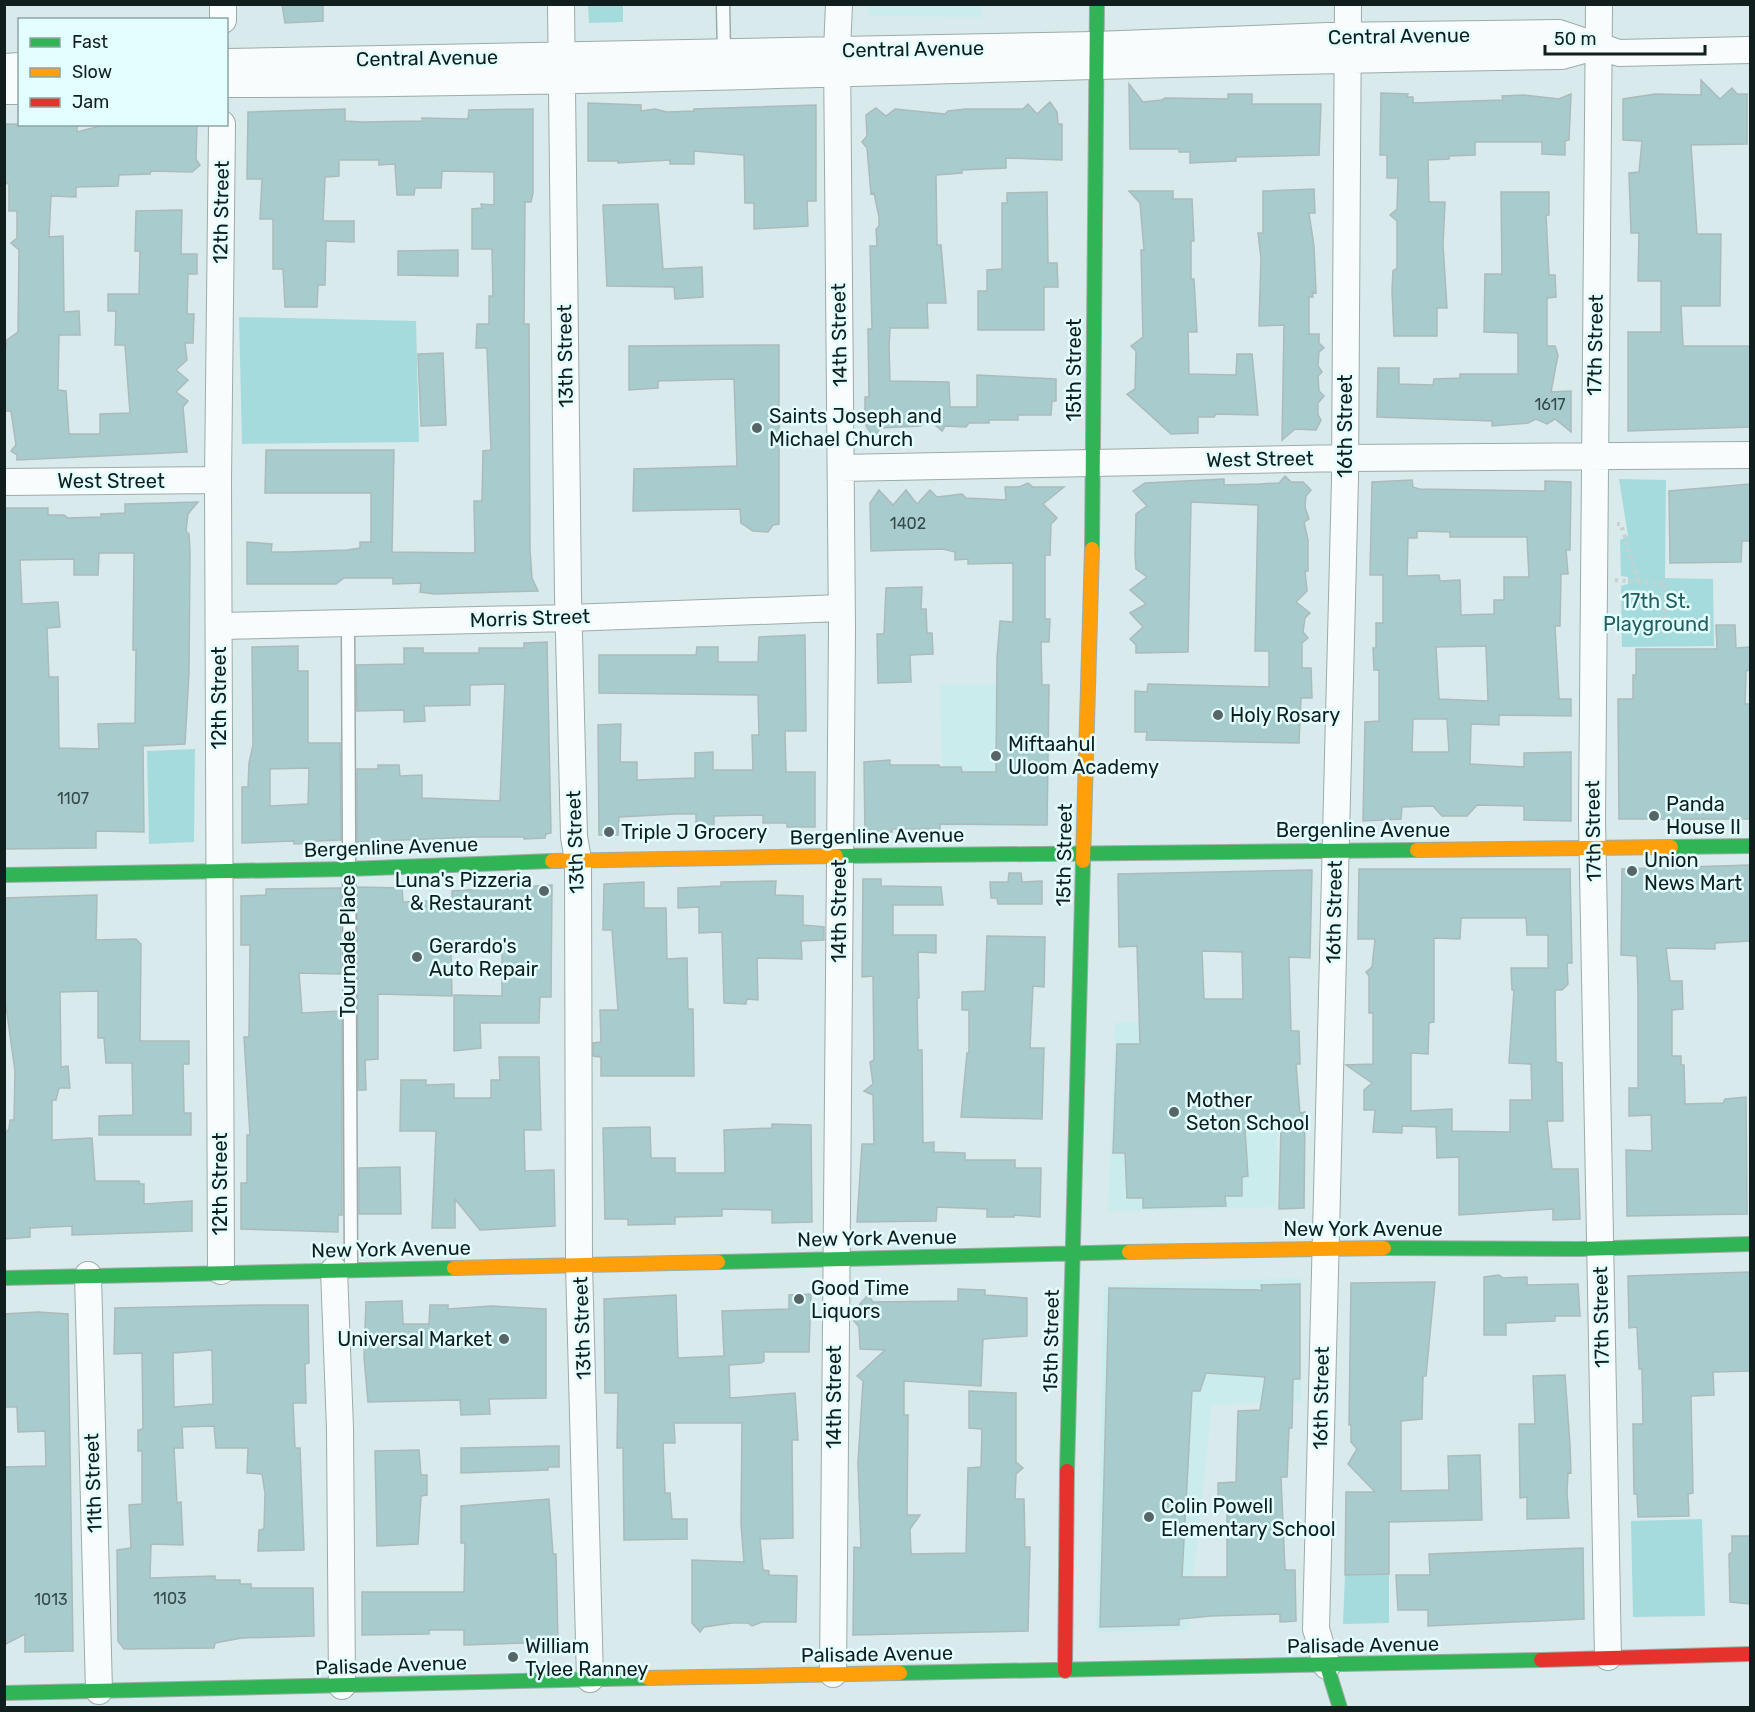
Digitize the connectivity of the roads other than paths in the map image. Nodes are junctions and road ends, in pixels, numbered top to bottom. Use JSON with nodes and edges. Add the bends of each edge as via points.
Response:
{"nodes":[{"id":1,"x":561,"y":4,"type":"edge"},
{"id":2,"x":723,"y":4,"type":"edge"},
{"id":3,"x":839,"y":4,"type":"edge"},
{"id":4,"x":1097,"y":4,"type":"edge"},
{"id":5,"x":1348,"y":4,"type":"edge"},
{"id":6,"x":1599,"y":4,"type":"edge"},
{"id":7,"x":1598,"y":46,"type":"junction"},
{"id":8,"x":1348,"y":47,"type":"junction"},
{"id":9,"x":1750,"y":50,"type":"edge"},
{"id":10,"x":724,"y":53,"type":"junction"},
{"id":11,"x":1095,"y":56,"type":"junction"},
{"id":12,"x":228,"y":62,"type":"edge"},
{"id":13,"x":837,"y":62,"type":"junction"},
{"id":14,"x":562,"y":67,"type":"junction"},
{"id":15,"x":228,"y":84,"type":"edge"},
{"id":16,"x":222,"y":126,"type":"edge"},
{"id":17,"x":1594,"y":455,"type":"junction"},
{"id":18,"x":1750,"y":455,"type":"edge"},
{"id":19,"x":1345,"y":458,"type":"junction"},
{"id":20,"x":1092,"y":463,"type":"junction"},
{"id":21,"x":841,"y":468,"type":"junction"},
{"id":22,"x":218,"y":480,"type":"junction"},
{"id":23,"x":4,"y":482,"type":"edge"},
{"id":24,"x":842,"y":608,"type":"junction"},
{"id":25,"x":569,"y":618,"type":"junction"},
{"id":26,"x":348,"y":624,"type":"junction"},
{"id":27,"x":219,"y":626,"type":"junction"},
{"id":28,"x":1750,"y":846,"type":"edge"},
{"id":29,"x":1335,"y":849,"type":"junction"},
{"id":30,"x":1592,"y":849,"type":"junction"},
{"id":31,"x":1084,"y":853,"type":"junction"},
{"id":32,"x":839,"y":856,"type":"junction"},
{"id":33,"x":578,"y":860,"type":"junction"},
{"id":34,"x":348,"y":869,"type":"junction"},
{"id":35,"x":219,"y":870,"type":"junction"},
{"id":36,"x":4,"y":875,"type":"edge"},
{"id":37,"x":1750,"y":1244,"type":"edge"},
{"id":38,"x":1325,"y":1248,"type":"junction"},
{"id":39,"x":1600,"y":1249,"type":"junction"},
{"id":40,"x":1071,"y":1254,"type":"junction"},
{"id":41,"x":835,"y":1258,"type":"junction"},
{"id":42,"x":579,"y":1264,"type":"junction"},
{"id":43,"x":342,"y":1269,"type":"junction"},
{"id":44,"x":221,"y":1271,"type":"junction"},
{"id":45,"x":88,"y":1275,"type":"junction"},
{"id":46,"x":4,"y":1278,"type":"edge"},
{"id":47,"x":1750,"y":1654,"type":"edge"},
{"id":48,"x":1608,"y":1657,"type":"junction"},
{"id":49,"x":1326,"y":1666,"type":"junction"},
{"id":50,"x":1065,"y":1671,"type":"junction"},
{"id":51,"x":833,"y":1674,"type":"junction"},
{"id":52,"x":590,"y":1679,"type":"junction"},
{"id":53,"x":342,"y":1686,"type":"junction"},
{"id":54,"x":4,"y":1693,"type":"edge"},
{"id":55,"x":88,"y":1697,"type":"edge"},
{"id":56,"x":1340,"y":1707,"type":"edge"}],
"edges":[{"from":1,"to":14,"type":"street","name":"13th Street"},
{"from":2,"to":10,"type":"lane"},
{"from":3,"to":13,"type":"street","name":"14th Street"},
{"from":4,"to":11,"type":"street","name":"15th Street"},
{"from":5,"to":8,"type":"street","name":"16th Street"},
{"from":6,"to":7,"type":"street","name":"17th Street"},
{"from":7,"to":8,"type":"street","name":"Central Avenue","via":[[1558,33]]},
{"from":7,"to":9,"type":"street","name":"Central Avenue","via":[[1619,53]]},
{"from":7,"to":17,"type":"street","name":"17th Street"},
{"from":8,"to":11,"type":"street","name":"Central Avenue"},
{"from":8,"to":19,"type":"street","name":"16th Street"},
{"from":10,"to":13,"type":"street","name":"Central Avenue"},
{"from":10,"to":14,"type":"street","name":"Central Avenue"},
{"from":11,"to":13,"type":"street","name":"Central Avenue"},
{"from":11,"to":20,"type":"street","name":"15th Street"},
{"from":12,"to":14,"type":"street","name":"Central Avenue"},
{"from":13,"to":14,"type":"street","name":"Central Avenue"},
{"from":13,"to":21,"type":"street","name":"14th Street"},
{"from":14,"to":15,"type":"street","name":"Central Avenue"},
{"from":14,"to":25,"type":"street","name":"13th Street"},
{"from":16,"to":22,"type":"street","name":"12th Street"},
{"from":17,"to":18,"type":"street","name":"West Street"},
{"from":17,"to":19,"type":"street","name":"West Street"},
{"from":17,"to":30,"type":"street","name":"17th Street"},
{"from":19,"to":20,"type":"street","name":"West Street"},
{"from":19,"to":29,"type":"street","name":"16th Street"},
{"from":20,"to":21,"type":"street","name":"West Street"},
{"from":20,"to":31,"type":"street","name":"15th Street"},
{"from":21,"to":24,"type":"street","name":"14th Street"},
{"from":22,"to":23,"type":"street","name":"West Street"},
{"from":22,"to":27,"type":"street","name":"12th Street"},
{"from":24,"to":25,"type":"street","name":"Morris Street"},
{"from":24,"to":32,"type":"street","name":"14th Street"},
{"from":25,"to":26,"type":"street","name":"Morris Street"},
{"from":25,"to":33,"type":"street","name":"13th Street","via":[[574,837]]},
{"from":26,"to":27,"type":"street","name":"Morris Street"},
{"from":26,"to":34,"type":"lane","name":"Tournade Place"},
{"from":27,"to":35,"type":"street","name":"12th Street"},
{"from":28,"to":30,"type":"street","name":"Bergenline Avenue"},
{"from":29,"to":30,"type":"street","name":"Bergenline Avenue"},
{"from":29,"to":31,"type":"street","name":"Bergenline Avenue"},
{"from":29,"to":38,"type":"street","name":"16th Street"},
{"from":30,"to":39,"type":"street","name":"17th Street"},
{"from":31,"to":32,"type":"street","name":"Bergenline Avenue"},
{"from":31,"to":40,"type":"street","name":"15th Street"},
{"from":32,"to":33,"type":"street","name":"Bergenline Avenue"},
{"from":32,"to":41,"type":"street","name":"14th Street"},
{"from":33,"to":34,"type":"street","name":"Bergenline Avenue"},
{"from":33,"to":42,"type":"street","name":"13th Street"},
{"from":34,"to":35,"type":"street","name":"Bergenline Avenue"},
{"from":34,"to":43,"type":"lane","name":"Tournade Place"},
{"from":35,"to":36,"type":"street","name":"Bergenline Avenue"},
{"from":35,"to":44,"type":"street","name":"12th Street"},
{"from":37,"to":39,"type":"street","name":"New York Avenue"},
{"from":38,"to":39,"type":"street","name":"New York Avenue"},
{"from":38,"to":40,"type":"street","name":"New York Avenue"},
{"from":38,"to":49,"type":"street","name":"16th Street","via":[[1316,1629]]},
{"from":39,"to":48,"type":"street","name":"17th Street"},
{"from":40,"to":41,"type":"street","name":"New York Avenue"},
{"from":40,"to":50,"type":"street","name":"15th Street"},
{"from":41,"to":42,"type":"street","name":"New York Avenue"},
{"from":41,"to":51,"type":"street","name":"14th Street"},
{"from":42,"to":43,"type":"street","name":"New York Avenue"},
{"from":42,"to":52,"type":"street","name":"13th Street"},
{"from":43,"to":44,"type":"street","name":"New York Avenue"},
{"from":43,"to":53,"type":"street"},
{"from":44,"to":45,"type":"street","name":"New York Avenue"},
{"from":45,"to":46,"type":"street","name":"New York Avenue"},
{"from":45,"to":55,"type":"street","name":"11th Street"},
{"from":47,"to":48,"type":"street","name":"Palisade Avenue"},
{"from":48,"to":49,"type":"street","name":"Palisade Avenue"},
{"from":49,"to":50,"type":"street","name":"Palisade Avenue"},
{"from":49,"to":56,"type":"street","name":"16th Street"},
{"from":50,"to":51,"type":"street","name":"Palisade Avenue"},
{"from":51,"to":52,"type":"street","name":"Palisade Avenue"},
{"from":52,"to":53,"type":"street","name":"Palisade Avenue"},
{"from":53,"to":55,"type":"street","name":"Palisade Avenue"},
{"from":54,"to":55,"type":"street","name":"Palisade Avenue"}]}
